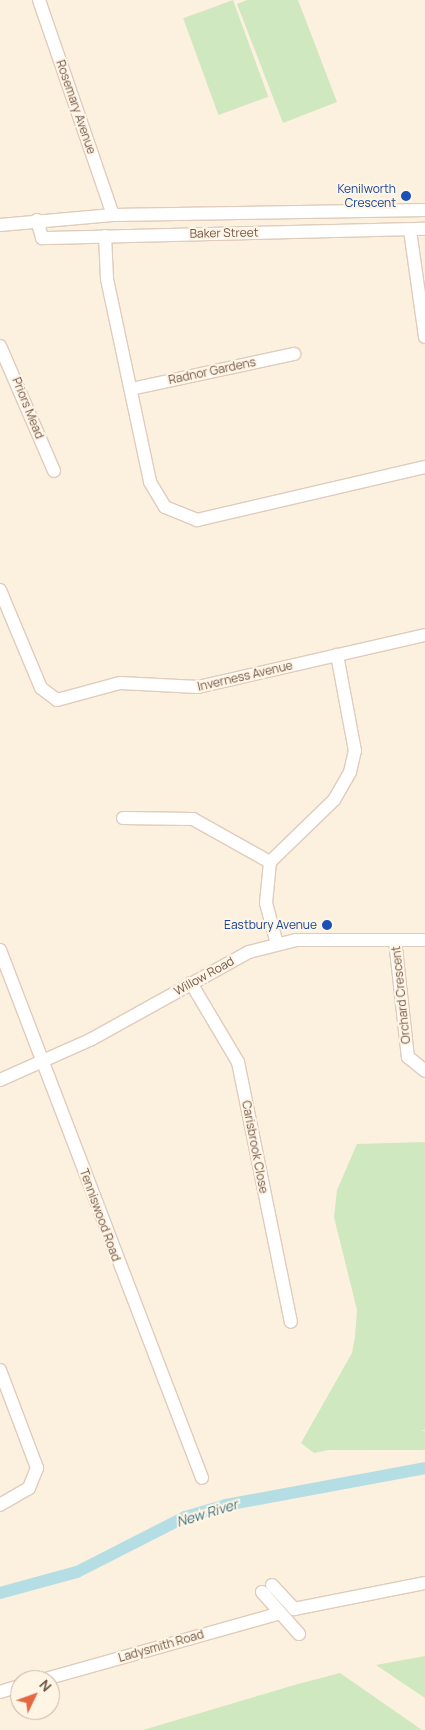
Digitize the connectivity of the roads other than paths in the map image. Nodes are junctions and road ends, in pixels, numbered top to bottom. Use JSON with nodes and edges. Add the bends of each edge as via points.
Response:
{"nodes":[{"id":1,"x":39,"y":0,"type":"edge"},
{"id":2,"x":425,"y":210,"type":"edge"},
{"id":3,"x":113,"y":215,"type":"junction"},
{"id":4,"x":37,"y":220,"type":"junction"},
{"id":5,"x":0,"y":225,"type":"edge"},
{"id":6,"x":425,"y":229,"type":"edge"},
{"id":7,"x":410,"y":230,"type":"junction"},
{"id":8,"x":105,"y":236,"type":"junction"},
{"id":9,"x":425,"y":337,"type":"edge"},
{"id":10,"x":0,"y":346,"type":"edge"},
{"id":11,"x":294,"y":354,"type":"dead end"},
{"id":12,"x":131,"y":389,"type":"junction"},
{"id":13,"x":425,"y":467,"type":"edge"},
{"id":14,"x":54,"y":471,"type":"dead end"},
{"id":15,"x":0,"y":590,"type":"edge"},
{"id":16,"x":425,"y":636,"type":"edge"},
{"id":17,"x":337,"y":655,"type":"junction"},
{"id":18,"x":123,"y":818,"type":"dead end"},
{"id":19,"x":270,"y":862,"type":"junction"},
{"id":20,"x":395,"y":940,"type":"junction"},
{"id":21,"x":425,"y":940,"type":"edge"},
{"id":22,"x":277,"y":944,"type":"junction"},
{"id":23,"x":0,"y":950,"type":"edge"},
{"id":24,"x":191,"y":983,"type":"junction"},
{"id":25,"x":41,"y":1063,"type":"junction"},
{"id":26,"x":425,"y":1071,"type":"edge"},
{"id":27,"x":0,"y":1080,"type":"edge"},
{"id":28,"x":291,"y":1322,"type":"dead end"},
{"id":29,"x":0,"y":1370,"type":"edge"},
{"id":30,"x":202,"y":1478,"type":"dead end"},
{"id":31,"x":0,"y":1505,"type":"edge"},
{"id":32,"x":425,"y":1583,"type":"edge"},
{"id":33,"x":280,"y":1613,"type":"junction"},
{"id":34,"x":299,"y":1634,"type":"dead end"},
{"id":35,"x":60,"y":1675,"type":"edge"}],
"edges":[{"from":1,"to":3,"type":"street","name":"Rosemary Avenue"},
{"from":2,"to":3,"type":"street","name":"Baker Street"},
{"from":3,"to":4,"type":"street","name":"Baker Street"},
{"from":4,"to":5,"type":"street","name":"Baker Street"},
{"from":4,"to":8,"type":"street","name":"Baker Street","via":[[42,238]]},
{"from":6,"to":7,"type":"street","name":"Baker Street"},
{"from":7,"to":8,"type":"street","name":"Baker Street"},
{"from":7,"to":9,"type":"street"},
{"from":8,"to":12,"type":"street","via":[[107,279]]},
{"from":10,"to":14,"type":"street","name":"Priors Mead"},
{"from":11,"to":12,"type":"street","name":"Radnor Gardens"},
{"from":12,"to":13,"type":"street","via":[[150,482],[156,497],[180,516],[197,520]]},
{"from":15,"to":17,"type":"street","name":"Inverness Avenue","via":[[41,688],[51,698],[64,699],[120,683],[198,688]]},
{"from":16,"to":17,"type":"street","name":"Inverness Avenue"},
{"from":17,"to":19,"type":"street","via":[[353,726],[355,751],[350,772],[334,800]]},
{"from":18,"to":19,"type":"street","via":[[193,819]]},
{"from":19,"to":22,"type":"street","via":[[266,903]]},
{"from":20,"to":21,"type":"street","name":"Willow Road"},
{"from":20,"to":22,"type":"street","name":"Willow Road","via":[[296,940]]},
{"from":20,"to":26,"type":"street","name":"Orchard Crescent","via":[[408,1057]]},
{"from":22,"to":24,"type":"street","name":"Willow Road","via":[[249,952]]},
{"from":23,"to":25,"type":"street","name":"Tenniswood Road"},
{"from":24,"to":25,"type":"street","name":"Willow Road"},
{"from":24,"to":28,"type":"street","name":"Carisbrook Close","via":[[238,1062]]},
{"from":25,"to":27,"type":"street","name":"Willow Road"},
{"from":25,"to":30,"type":"street","name":"Tenniswood Road"},
{"from":29,"to":31,"type":"street","via":[[36,1468],[34,1482]]},
{"from":32,"to":33,"type":"street","via":[[294,1609],[267,1589]]},
{"from":33,"to":34,"type":"street"},
{"from":33,"to":35,"type":"street","name":"Ladysmith Road"}]}
